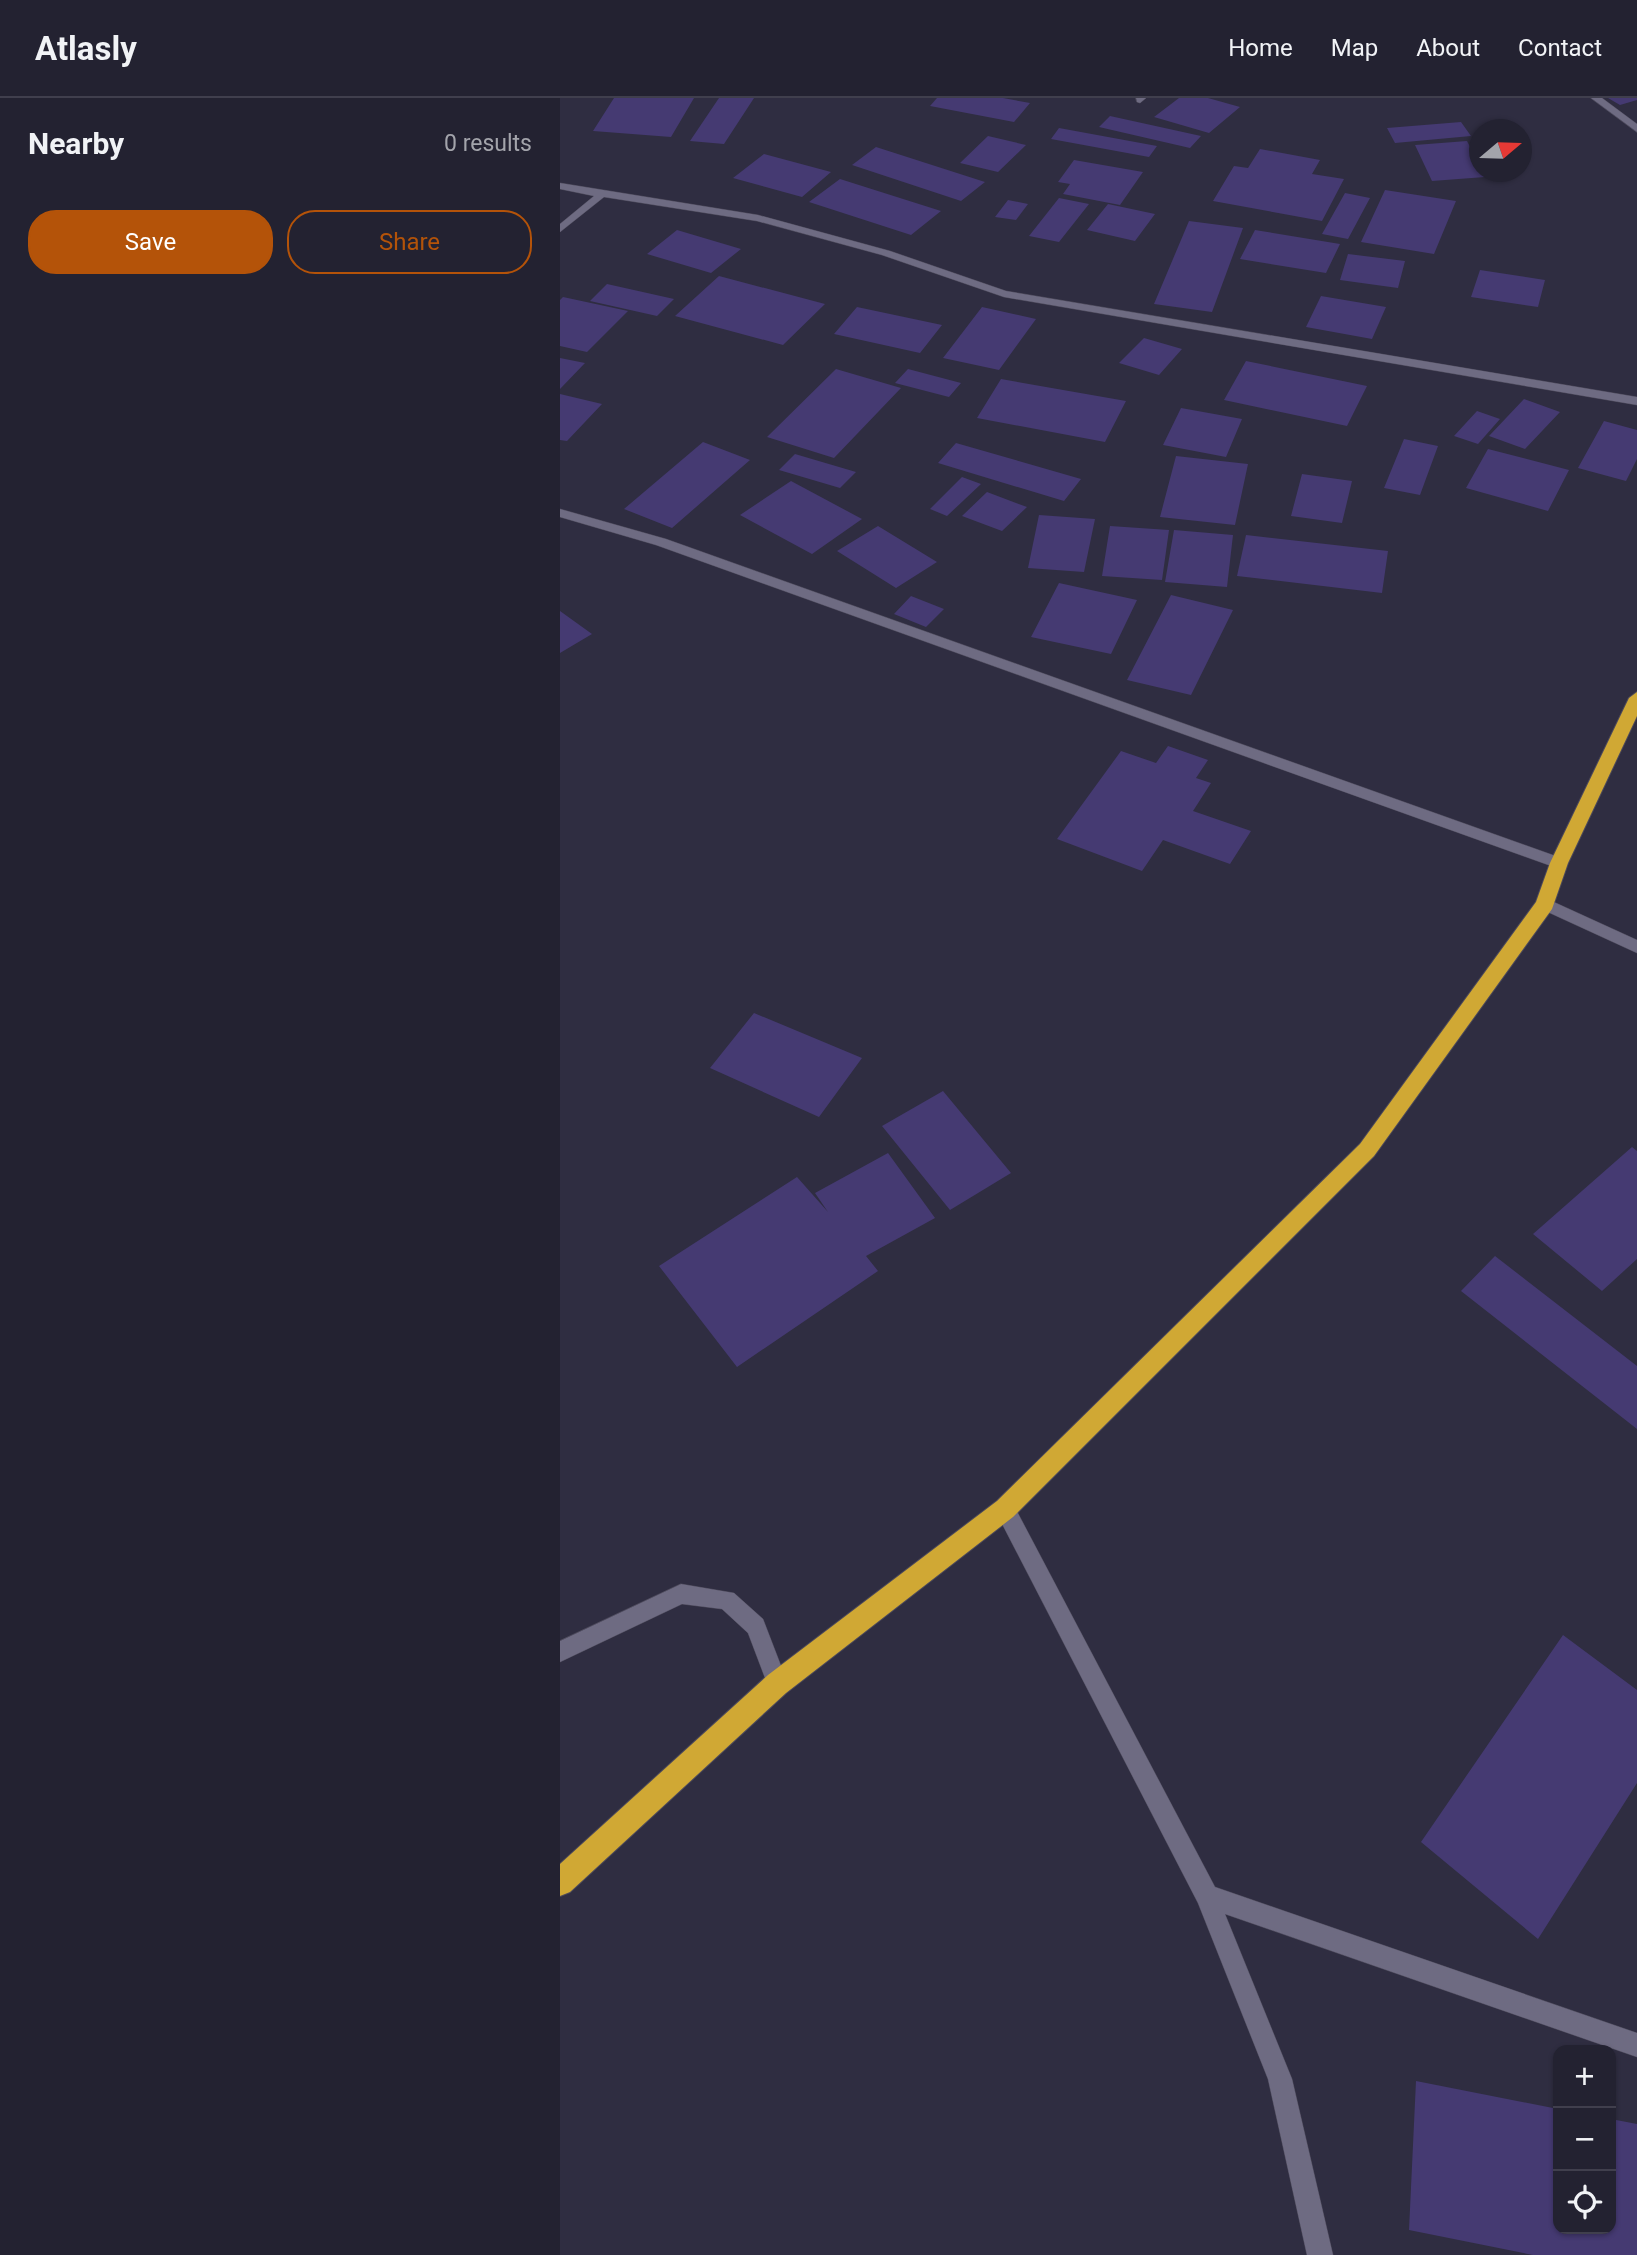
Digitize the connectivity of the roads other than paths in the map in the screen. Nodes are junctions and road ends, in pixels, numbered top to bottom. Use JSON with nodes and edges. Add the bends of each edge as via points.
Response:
{"nodes":[{"id":1,"x":1597,"y":98,"type":"edge"},
{"id":2,"x":1637,"y":129,"type":"edge"},
{"id":3,"x":560,"y":186,"type":"edge"},
{"id":4,"x":602,"y":194,"type":"junction"},
{"id":5,"x":560,"y":229,"type":"edge"},
{"id":6,"x":1637,"y":401,"type":"edge"},
{"id":7,"x":560,"y":513,"type":"edge"},
{"id":8,"x":1637,"y":698,"type":"edge"},
{"id":9,"x":1559,"y":863,"type":"junction"},
{"id":10,"x":1545,"y":904,"type":"junction"},
{"id":11,"x":1637,"y":947,"type":"edge"},
{"id":12,"x":1005,"y":1509,"type":"junction"},
{"id":13,"x":560,"y":1652,"type":"edge"},
{"id":14,"x":777,"y":1685,"type":"junction"},
{"id":15,"x":560,"y":1882,"type":"edge"},
{"id":16,"x":1207,"y":1896,"type":"junction"},
{"id":17,"x":1637,"y":2045,"type":"edge"},
{"id":18,"x":1320,"y":2255,"type":"edge"}],
"edges":[{"from":1,"to":2,"type":"street"},
{"from":3,"to":4,"type":"street"},
{"from":4,"to":5,"type":"street"},
{"from":4,"to":6,"type":"street","via":[[758,218],[886,253],[1003,294]]},
{"from":7,"to":9,"type":"street","via":[[686,551]]},
{"from":8,"to":9,"type":"highway"},
{"from":9,"to":10,"type":"highway"},
{"from":10,"to":11,"type":"street"},
{"from":10,"to":12,"type":"highway","via":[[1367,1150]]},
{"from":12,"to":14,"type":"highway"},
{"from":12,"to":16,"type":"street"},
{"from":13,"to":14,"type":"street","via":[[681,1594],[727,1600],[756,1626]]},
{"from":14,"to":15,"type":"highway"},
{"from":16,"to":17,"type":"street"},
{"from":16,"to":18,"type":"street","via":[[1280,2079]]}]}
